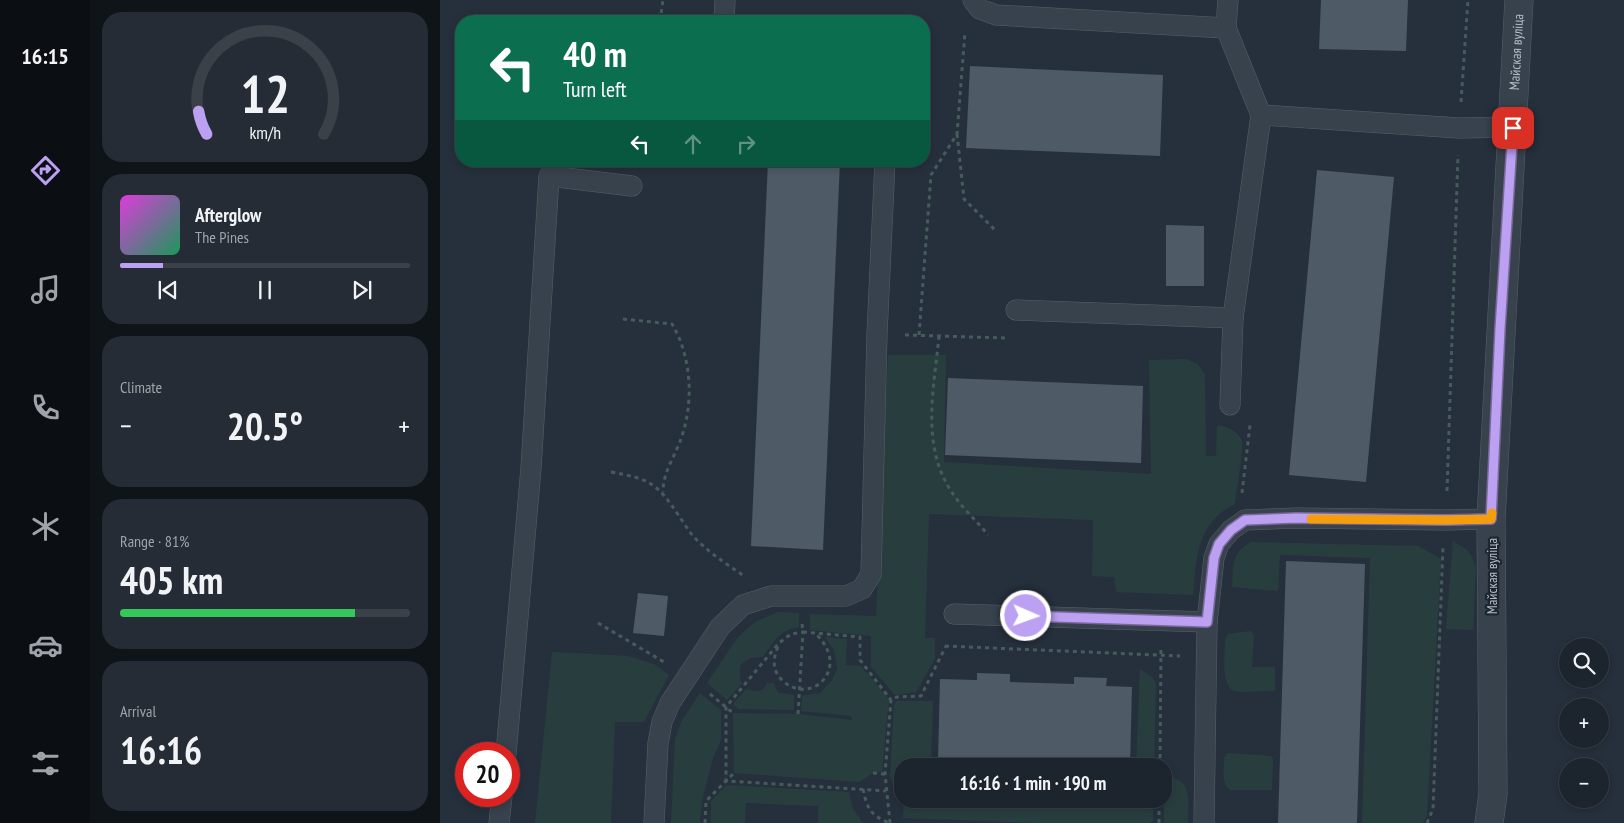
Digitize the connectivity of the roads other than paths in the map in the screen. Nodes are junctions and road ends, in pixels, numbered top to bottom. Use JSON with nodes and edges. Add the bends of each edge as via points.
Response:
{"nodes":[{"id":1,"x":725,"y":0,"type":"edge"},
{"id":2,"x":973,"y":0,"type":"edge"},
{"id":3,"x":1228,"y":0,"type":"edge"},
{"id":4,"x":1519,"y":0,"type":"edge"},
{"id":5,"x":724,"y":15,"type":"edge"},
{"id":6,"x":1226,"y":28,"type":"junction"},
{"id":7,"x":1261,"y":115,"type":"junction"},
{"id":8,"x":1513,"y":128,"type":"junction"},
{"id":9,"x":885,"y":167,"type":"edge"},
{"id":10,"x":632,"y":186,"type":"dead end"},
{"id":11,"x":1016,"y":310,"type":"dead end"},
{"id":12,"x":1233,"y":318,"type":"junction"},
{"id":13,"x":1230,"y":405,"type":"dead end"},
{"id":14,"x":1491,"y":519,"type":"junction"},
{"id":15,"x":954,"y":614,"type":"road end"},
{"id":16,"x":1207,"y":622,"type":"junction"},
{"id":17,"x":507,"y":742,"type":"edge"},
{"id":18,"x":501,"y":807,"type":"edge"},
{"id":19,"x":500,"y":823,"type":"edge"},
{"id":20,"x":654,"y":823,"type":"edge"},
{"id":21,"x":1204,"y":823,"type":"edge"},
{"id":22,"x":1489,"y":823,"type":"edge"}],
"edges":[{"from":1,"to":5,"type":"lane"},
{"from":2,"to":6,"type":"lane","via":[[980,8],[996,15]]},
{"from":3,"to":6,"type":"lane"},
{"from":4,"to":8,"type":"street","name":"Майская вуліца"},
{"from":6,"to":7,"type":"lane"},
{"from":7,"to":8,"type":"lane","via":[[1459,128]]},
{"from":7,"to":12,"type":"lane"},
{"from":8,"to":14,"type":"street","name":"Майская вуліца"},
{"from":9,"to":20,"type":"lane","via":[[877,334],[872,574],[862,589],[846,596],[771,596],[743,605],[720,627],[670,703],[662,722]]},
{"from":10,"to":17,"type":"lane","via":[[549,176],[531,468]]},
{"from":11,"to":12,"type":"lane"},
{"from":12,"to":13,"type":"lane"},
{"from":14,"to":16,"type":"lane","via":[[1245,520],[1219,544],[1214,558]]},
{"from":14,"to":22,"type":"street","name":"Майская вуліца","via":[[1493,794]]},
{"from":15,"to":16,"type":"lane"},
{"from":16,"to":21,"type":"lane"},
{"from":18,"to":19,"type":"lane"}]}
